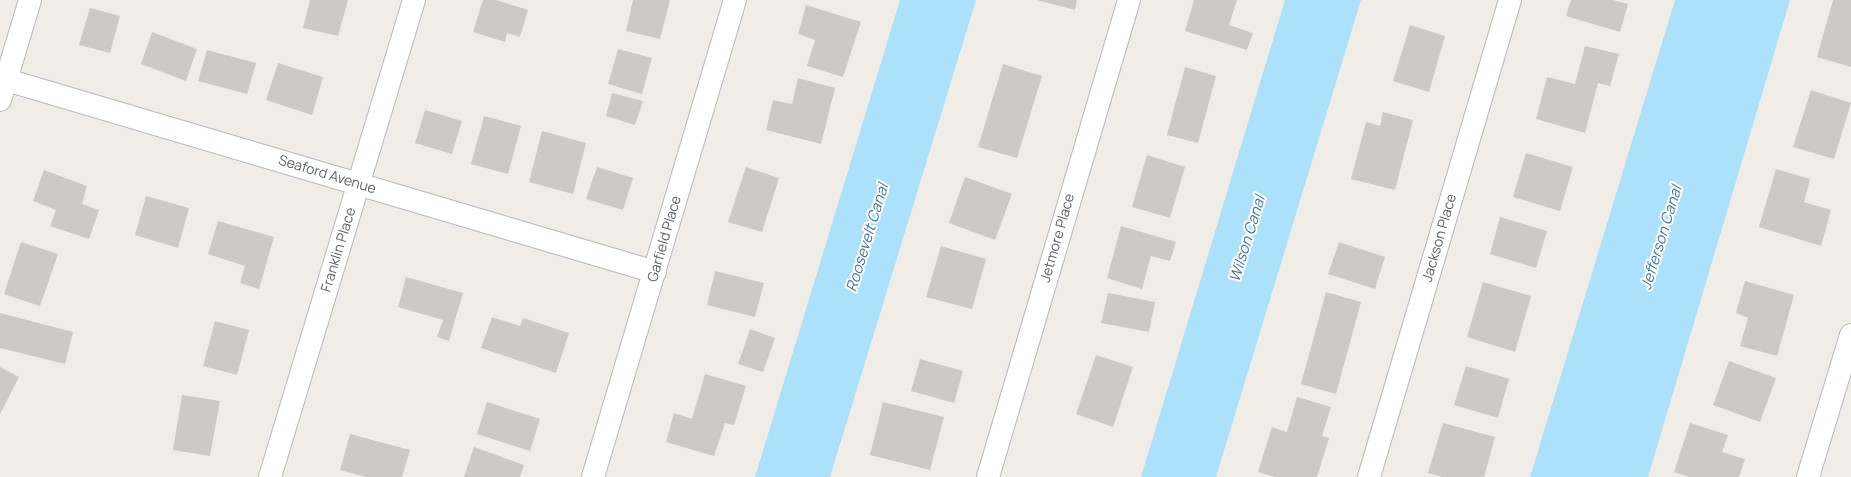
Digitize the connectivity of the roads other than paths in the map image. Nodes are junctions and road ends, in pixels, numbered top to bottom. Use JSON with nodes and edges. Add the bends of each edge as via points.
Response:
{"nodes":[{"id":1,"x":30,"y":0,"type":"edge"},
{"id":2,"x":414,"y":0,"type":"edge"},
{"id":3,"x":735,"y":0,"type":"edge"},
{"id":4,"x":1129,"y":0,"type":"edge"},
{"id":5,"x":1510,"y":0,"type":"edge"},
{"id":6,"x":3,"y":78,"type":"edge"},
{"id":7,"x":0,"y":100,"type":"edge"},
{"id":8,"x":359,"y":184,"type":"junction"},
{"id":9,"x":655,"y":272,"type":"junction"},
{"id":10,"x":1851,"y":335,"type":"edge"},
{"id":11,"x":270,"y":477,"type":"edge"},
{"id":12,"x":593,"y":477,"type":"edge"},
{"id":13,"x":988,"y":477,"type":"edge"},
{"id":14,"x":1369,"y":477,"type":"edge"},
{"id":15,"x":1808,"y":477,"type":"edge"}],
"edges":[{"from":1,"to":6,"type":"street"},
{"from":2,"to":8,"type":"street","name":"Franklin Place"},
{"from":3,"to":9,"type":"street","name":"Garfield Place"},
{"from":4,"to":13,"type":"street","name":"Jetmore Place"},
{"from":5,"to":14,"type":"street","name":"Jackson Place"},
{"from":6,"to":7,"type":"street"},
{"from":6,"to":8,"type":"street","name":"Seaford Avenue"},
{"from":8,"to":9,"type":"street","name":"Seaford Avenue"},
{"from":8,"to":11,"type":"street","name":"Franklin Place"},
{"from":9,"to":12,"type":"street","name":"Garfield Place"},
{"from":10,"to":15,"type":"street"}]}
